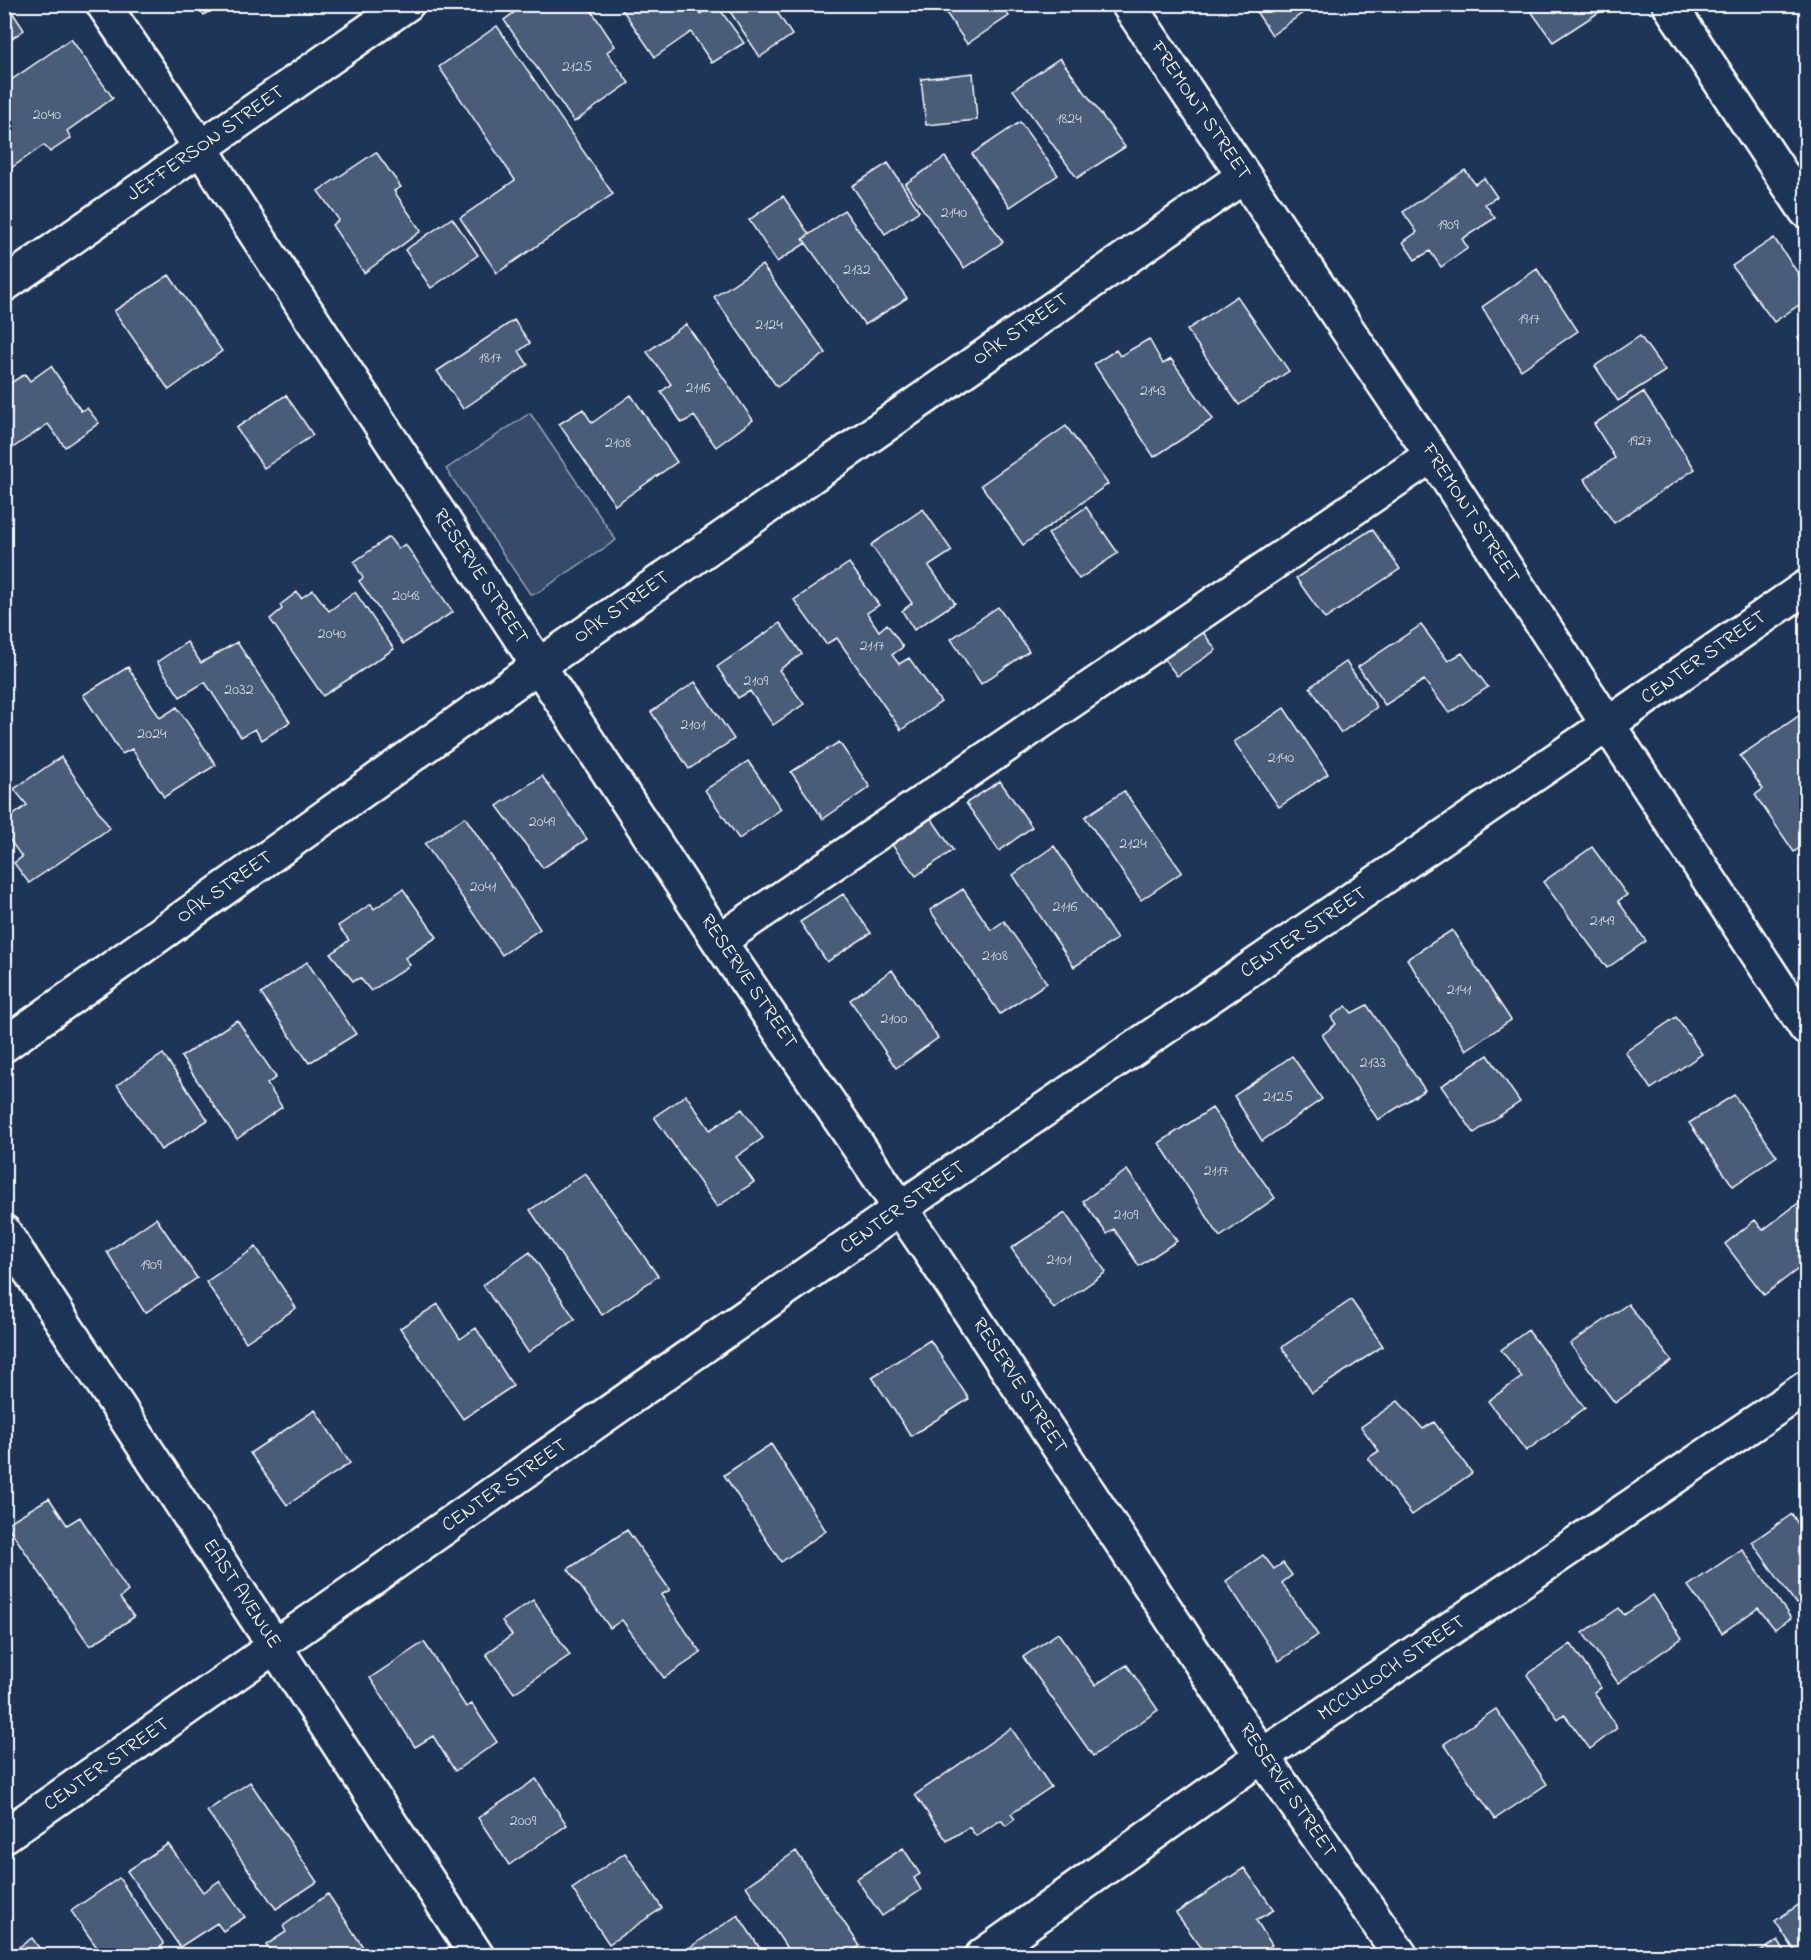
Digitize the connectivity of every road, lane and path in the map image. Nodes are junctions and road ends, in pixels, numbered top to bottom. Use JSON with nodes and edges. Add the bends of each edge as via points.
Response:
{"nodes":[{"id":1,"x":103,"y":4,"type":"edge"},
{"id":2,"x":407,"y":4,"type":"edge"},
{"id":3,"x":1128,"y":4,"type":"edge"},
{"id":4,"x":1669,"y":4,"type":"edge"},
{"id":5,"x":201,"y":147,"type":"junction"},
{"id":6,"x":1244,"y":176,"type":"junction"},
{"id":7,"x":1806,"y":211,"type":"edge"},
{"id":8,"x":4,"y":285,"type":"edge"},
{"id":9,"x":1432,"y":455,"type":"junction"},
{"id":10,"x":1806,"y":587,"type":"edge"},
{"id":11,"x":538,"y":666,"type":"junction"},
{"id":12,"x":1607,"y":725,"type":"junction"},
{"id":13,"x":719,"y":941,"type":"junction"},
{"id":14,"x":1806,"y":1028,"type":"edge"},
{"id":15,"x":4,"y":1045,"type":"edge"},
{"id":16,"x":901,"y":1209,"type":"junction"},
{"id":17,"x":4,"y":1232,"type":"edge"},
{"id":18,"x":1806,"y":1388,"type":"edge"},
{"id":19,"x":276,"y":1646,"type":"junction"},
{"id":20,"x":1262,"y":1756,"type":"junction"},
{"id":21,"x":4,"y":1836,"type":"edge"},
{"id":22,"x":477,"y":1956,"type":"edge"},
{"id":23,"x":982,"y":1956,"type":"edge"},
{"id":24,"x":1401,"y":1956,"type":"edge"}],
"edges":[{"from":1,"to":5,"type":"street","name":"RESERVE STREET"},
{"from":2,"to":5,"type":"street","name":"JEFFERSON STREET"},
{"from":3,"to":6,"type":"street","name":"FREMONT STREET"},
{"from":4,"to":7,"type":"street"},
{"from":5,"to":8,"type":"street","name":"JEFFERSON STREET"},
{"from":5,"to":11,"type":"street","name":"RESERVE STREET"},
{"from":6,"to":9,"type":"street","name":"FREMONT STREET"},
{"from":6,"to":11,"type":"street","name":"OAK STREET"},
{"from":9,"to":12,"type":"street","name":"FREMONT STREET"},
{"from":9,"to":13,"type":"street"},
{"from":10,"to":12,"type":"street","name":"CENTER STREET"},
{"from":11,"to":13,"type":"street","name":"RESERVE STREET"},
{"from":11,"to":15,"type":"street","name":"OAK STREET"},
{"from":12,"to":14,"type":"street","name":"FREMONT STREET"},
{"from":12,"to":16,"type":"street","name":"CENTER STREET"},
{"from":13,"to":16,"type":"street","name":"RESERVE STREET"},
{"from":16,"to":19,"type":"street","name":"CENTER STREET"},
{"from":16,"to":20,"type":"street","name":"RESERVE STREET"},
{"from":17,"to":19,"type":"street","name":"EAST AVENUE"},
{"from":18,"to":20,"type":"street","name":"MCCULLOCH STREET"},
{"from":19,"to":21,"type":"street","name":"CENTER STREET"},
{"from":19,"to":22,"type":"street","name":"EAST AVENUE"},
{"from":20,"to":23,"type":"street","name":"MCCULLOCH STREET"},
{"from":20,"to":24,"type":"street","name":"RESERVE STREET"}]}
